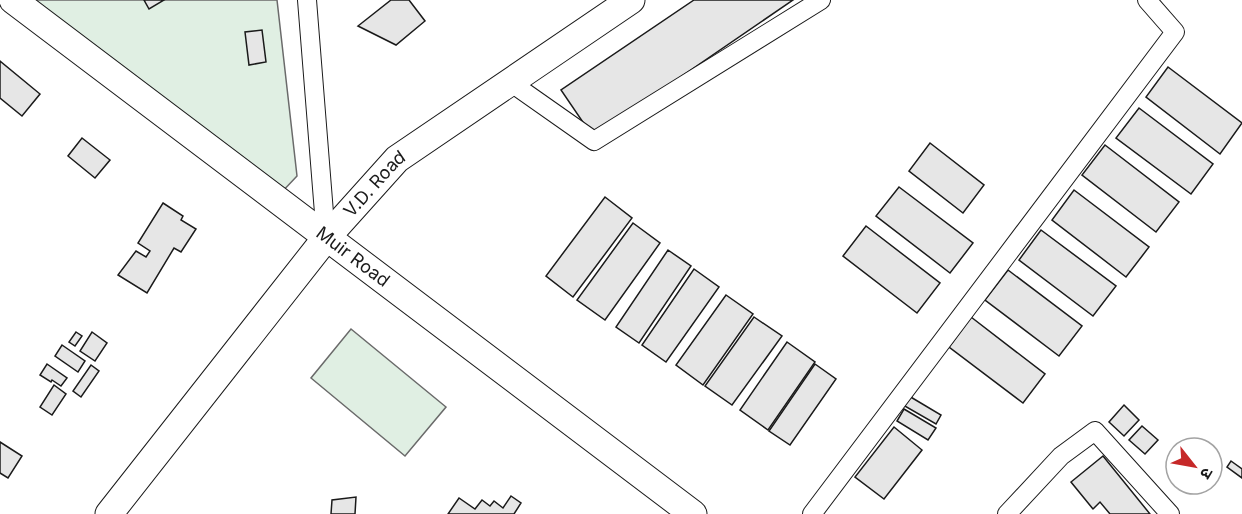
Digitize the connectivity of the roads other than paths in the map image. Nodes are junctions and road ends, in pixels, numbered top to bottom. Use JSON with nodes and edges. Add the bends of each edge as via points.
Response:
{"nodes":[{"id":1,"x":13,"y":0,"type":"edge"},
{"id":2,"x":307,"y":0,"type":"edge"},
{"id":3,"x":631,"y":0,"type":"edge"},
{"id":4,"x":820,"y":0,"type":"edge"},
{"id":5,"x":1147,"y":0,"type":"edge"},
{"id":6,"x":510,"y":82,"type":"junction"},
{"id":7,"x":326,"y":238,"type":"junction"},
{"id":8,"x":109,"y":514,"type":"edge"},
{"id":9,"x":693,"y":514,"type":"edge"},
{"id":10,"x":812,"y":514,"type":"edge"},
{"id":11,"x":1007,"y":514,"type":"edge"},
{"id":12,"x":1170,"y":514,"type":"edge"}],
"edges":[{"from":1,"to":7,"type":"main road","name":"Muir Road"},
{"from":2,"to":7,"type":"street"},
{"from":3,"to":6,"type":"main road","name":"V.D. Road"},
{"from":4,"to":6,"type":"street","via":[[594,141]]},
{"from":5,"to":10,"type":"street","via":[[1175,32]]},
{"from":6,"to":7,"type":"main road","name":"V.D. Road","via":[[397,159]]},
{"from":7,"to":8,"type":"main road","name":"V.D. Road"},
{"from":7,"to":9,"type":"main road","name":"Muir Road"},
{"from":11,"to":12,"type":"street","via":[[1060,456],[1095,432]]}]}
